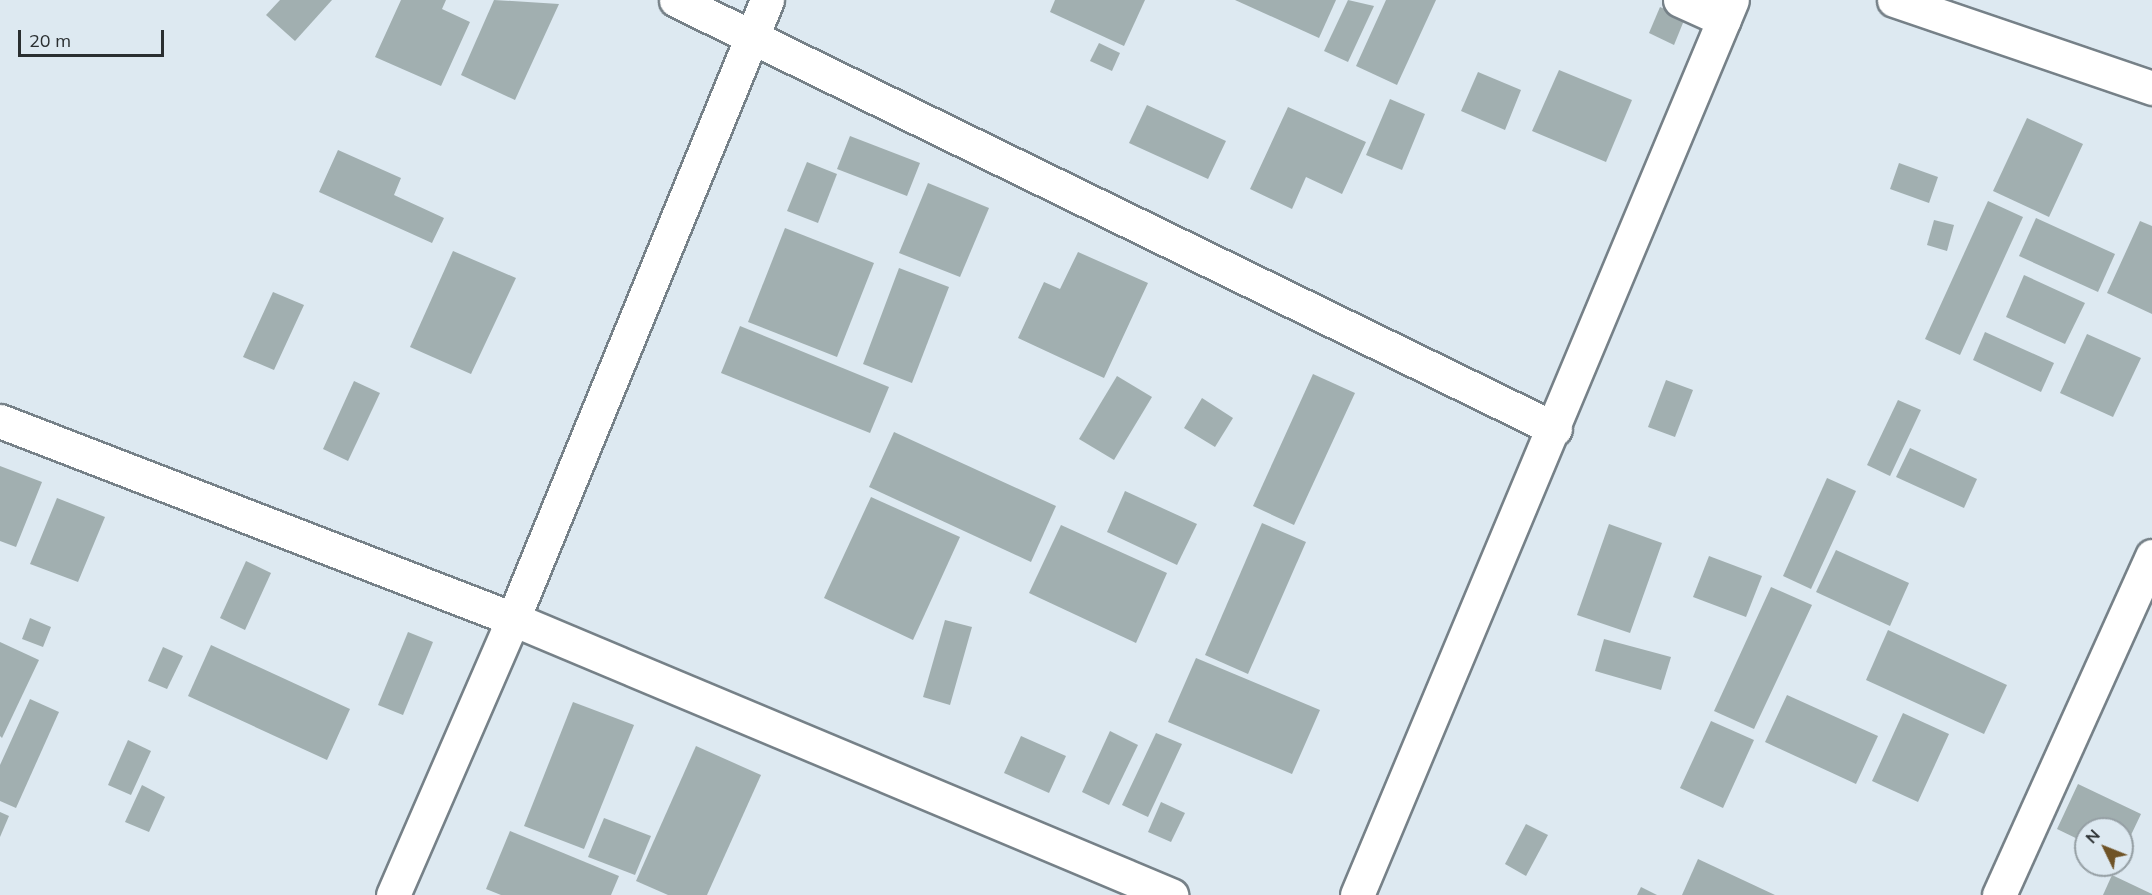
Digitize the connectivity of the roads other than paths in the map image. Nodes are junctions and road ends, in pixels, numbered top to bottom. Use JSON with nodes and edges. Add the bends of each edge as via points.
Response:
{"nodes":[{"id":1,"x":676,"y":0,"type":"edge"},
{"id":2,"x":767,"y":0,"type":"edge"},
{"id":3,"x":1680,"y":0,"type":"edge"},
{"id":4,"x":1894,"y":0,"type":"edge"},
{"id":5,"x":1728,"y":10,"type":"edge"},
{"id":6,"x":751,"y":33,"type":"junction"},
{"id":7,"x":2152,"y":88,"type":"edge"},
{"id":8,"x":0,"y":421,"type":"edge"},
{"id":9,"x":1555,"y":429,"type":"junction"},
{"id":10,"x":2152,"y":556,"type":"edge"},
{"id":11,"x":513,"y":620,"type":"junction"},
{"id":12,"x":393,"y":895,"type":"edge"},
{"id":13,"x":1171,"y":895,"type":"edge"},
{"id":14,"x":1357,"y":895,"type":"edge"},
{"id":15,"x":1999,"y":895,"type":"edge"}],
"edges":[{"from":1,"to":6,"type":"street"},
{"from":2,"to":6,"type":"street"},
{"from":3,"to":5,"type":"street"},
{"from":4,"to":7,"type":"street"},
{"from":5,"to":9,"type":"street"},
{"from":6,"to":9,"type":"street"},
{"from":6,"to":11,"type":"street"},
{"from":8,"to":11,"type":"street"},
{"from":9,"to":14,"type":"street"},
{"from":10,"to":15,"type":"street"},
{"from":11,"to":12,"type":"street"},
{"from":11,"to":13,"type":"street"}]}
